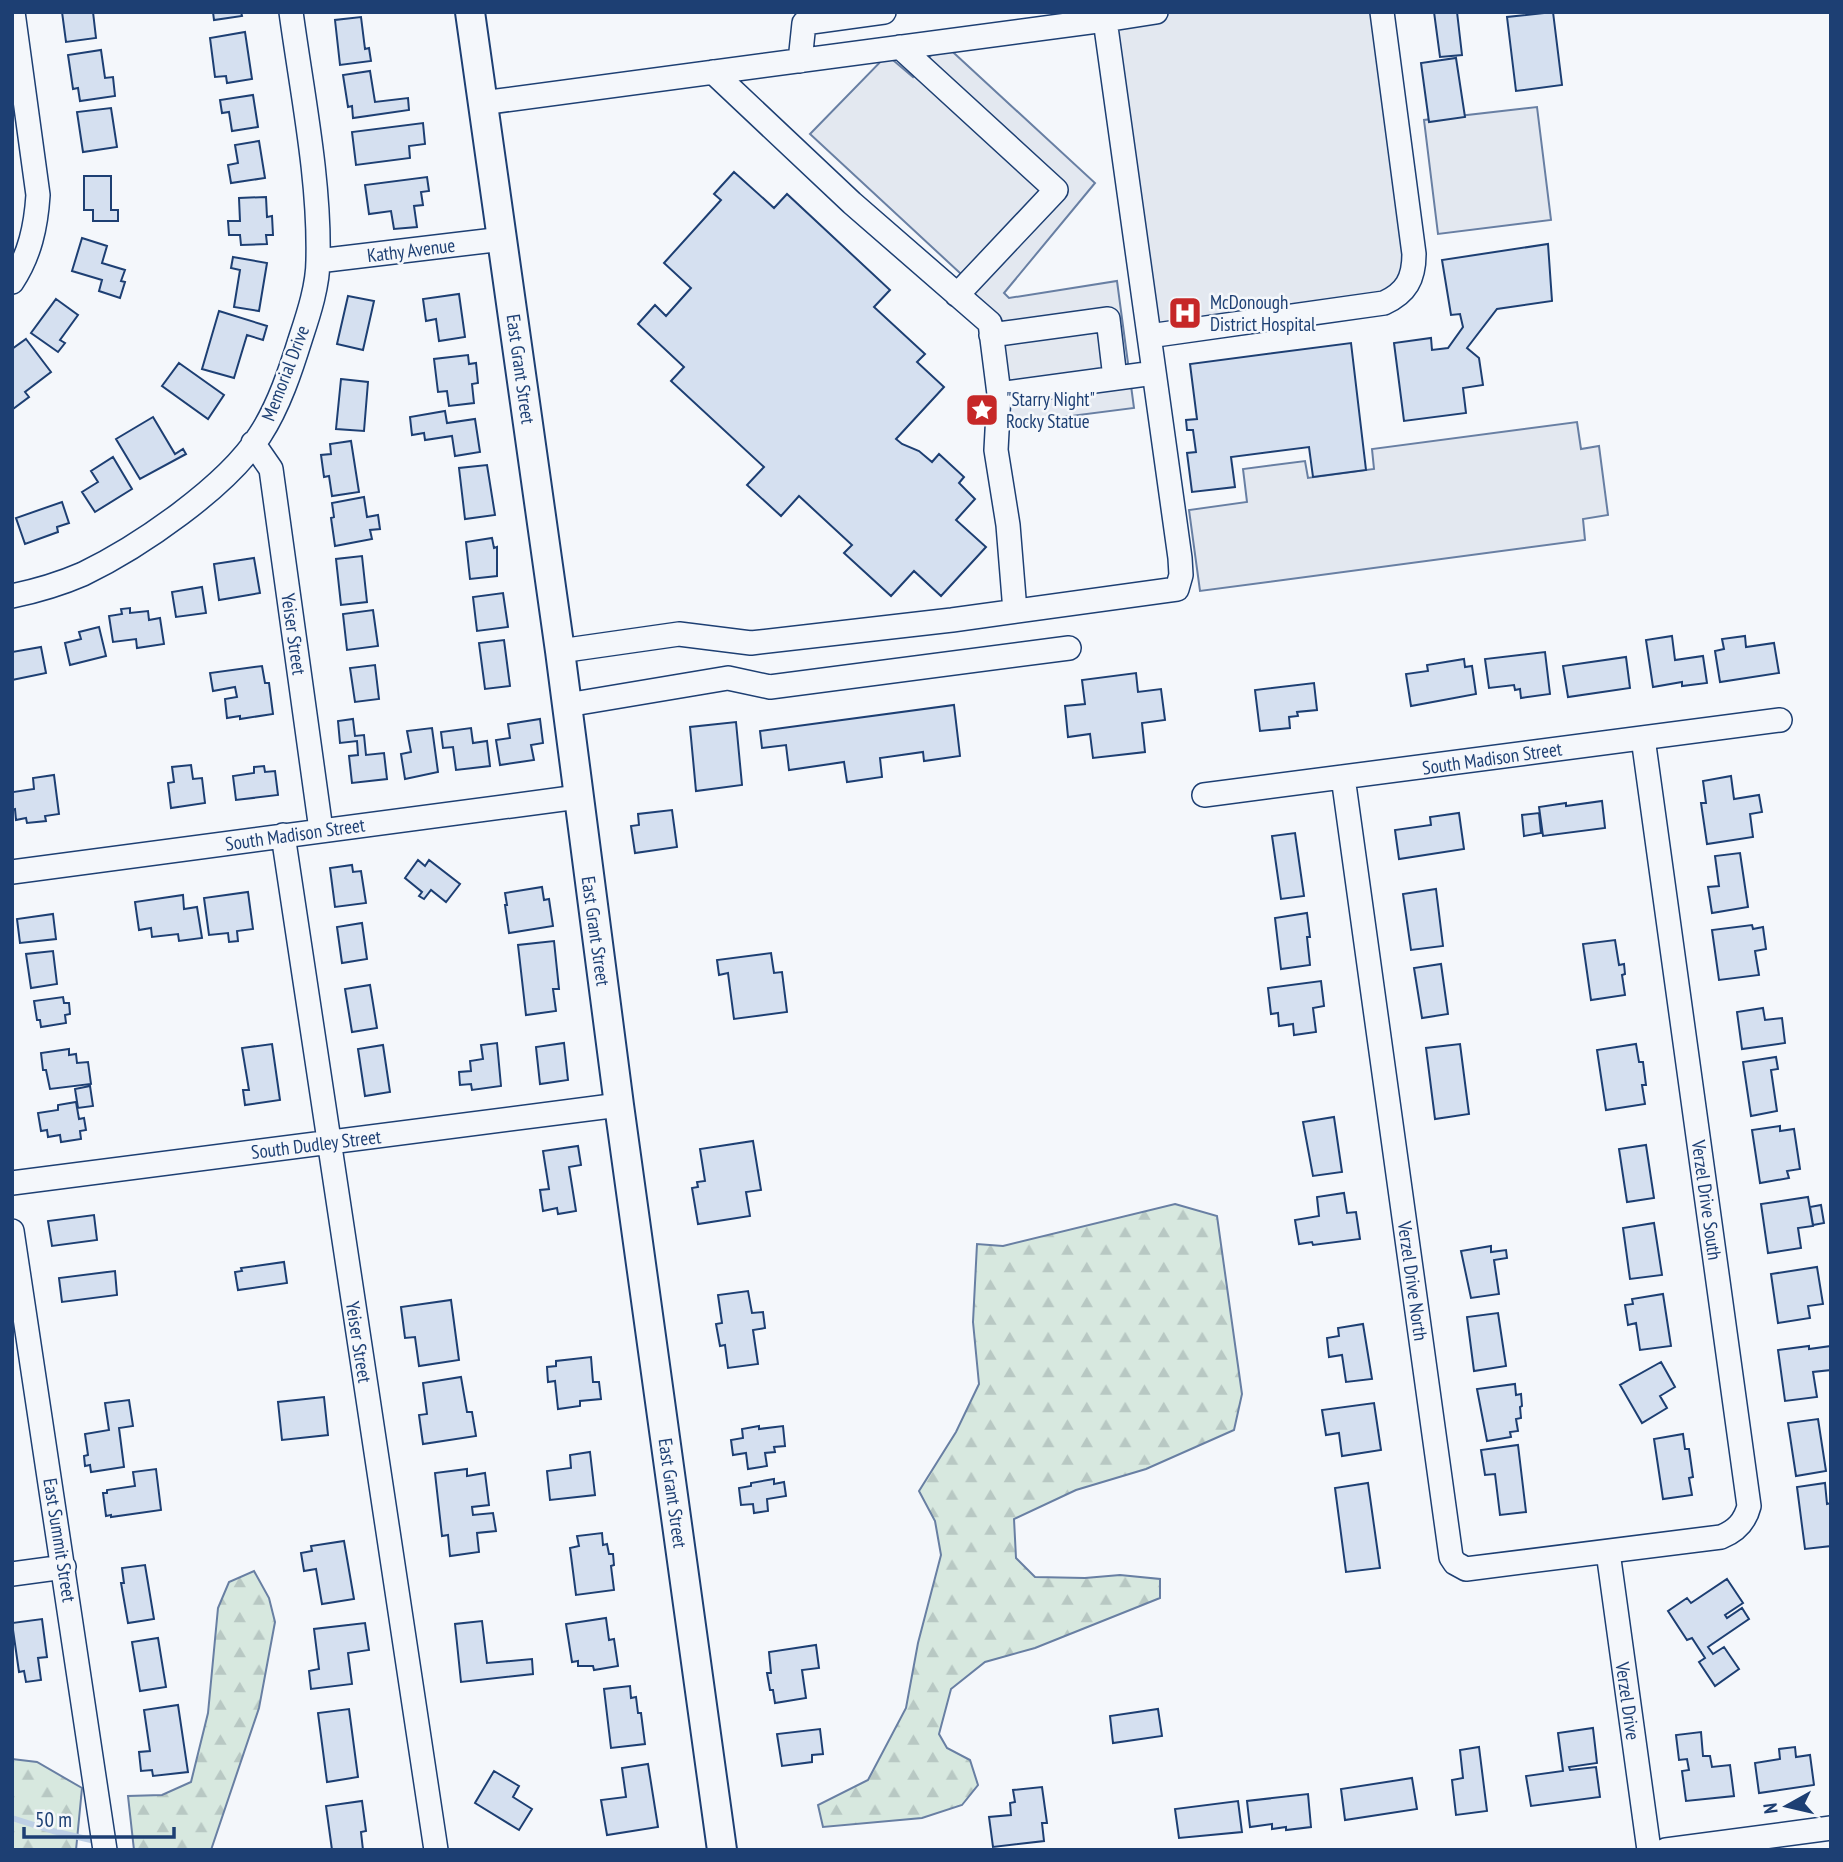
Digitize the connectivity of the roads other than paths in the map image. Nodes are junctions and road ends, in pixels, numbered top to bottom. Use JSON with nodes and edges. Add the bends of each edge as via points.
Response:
{"nodes":[{"id":1,"x":13,"y":12,"type":"edge"},
{"id":2,"x":291,"y":12,"type":"edge"},
{"id":3,"x":470,"y":12,"type":"edge"},
{"id":4,"x":884,"y":12,"type":"edge"},
{"id":5,"x":1156,"y":12,"type":"edge"},
{"id":6,"x":1382,"y":12,"type":"edge"},
{"id":7,"x":1105,"y":16,"type":"edge"},
{"id":8,"x":804,"y":18,"type":"edge"},
{"id":9,"x":1061,"y":19,"type":"edge"},
{"id":10,"x":900,"y":47,"type":"junction"},
{"id":11,"x":800,"y":61,"type":"junction"},
{"id":12,"x":713,"y":72,"type":"junction"},
{"id":13,"x":482,"y":103,"type":"junction"},
{"id":14,"x":503,"y":239,"type":"junction"},
{"id":15,"x":318,"y":261,"type":"junction"},
{"id":16,"x":12,"y":282,"type":"edge"},
{"id":17,"x":957,"y":295,"type":"junction"},
{"id":18,"x":991,"y":335,"type":"junction"},
{"id":19,"x":1149,"y":336,"type":"junction"},
{"id":20,"x":1154,"y":373,"type":"junction"},
{"id":21,"x":1115,"y":378,"type":"junction"},
{"id":22,"x":999,"y":394,"type":"junction"},
{"id":23,"x":253,"y":443,"type":"junction"},
{"id":24,"x":12,"y":596,"type":"edge"},
{"id":25,"x":1015,"y":611,"type":"junction"},
{"id":26,"x":1069,"y":648,"type":"dead end"},
{"id":27,"x":560,"y":651,"type":"junction"},
{"id":28,"x":567,"y":705,"type":"junction"},
{"id":29,"x":1780,"y":720,"type":"dead end"},
{"id":30,"x":1643,"y":738,"type":"junction"},
{"id":31,"x":1342,"y":777,"type":"junction"},
{"id":32,"x":1204,"y":795,"type":"dead end"},
{"id":33,"x":578,"y":797,"type":"junction"},
{"id":34,"x":321,"y":830,"type":"junction"},
{"id":35,"x":284,"y":835,"type":"junction"},
{"id":36,"x":12,"y":872,"type":"edge"},
{"id":37,"x":619,"y":1105,"type":"junction"},
{"id":38,"x":329,"y":1142,"type":"junction"},
{"id":39,"x":12,"y":1183,"type":"edge"},
{"id":40,"x":12,"y":1231,"type":"edge"},
{"id":41,"x":1608,"y":1552,"type":"junction"},
{"id":42,"x":64,"y":1567,"type":"junction"},
{"id":43,"x":12,"y":1574,"type":"edge"},
{"id":44,"x":1831,"y":1828,"type":"edge"},
{"id":45,"x":105,"y":1850,"type":"edge"},
{"id":46,"x":436,"y":1850,"type":"edge"},
{"id":47,"x":722,"y":1850,"type":"edge"},
{"id":48,"x":1649,"y":1850,"type":"edge"},
{"id":49,"x":1666,"y":1850,"type":"edge"}],
"edges":[{"from":1,"to":16,"type":"street","via":[[38,195],[29,247]]},
{"from":2,"to":15,"type":"street","name":"Memorial Drive","via":[[314,182]]},
{"from":3,"to":13,"type":"main road","name":"East Grant Street"},
{"from":4,"to":8,"type":"street"},
{"from":5,"to":7,"type":"street"},
{"from":6,"to":19,"type":"street","via":[[1414,254],[1409,284],[1384,303]]},
{"from":7,"to":9,"type":"street"},
{"from":7,"to":19,"type":"street"},
{"from":8,"to":11,"type":"street"},
{"from":9,"to":10,"type":"street"},
{"from":10,"to":11,"type":"street"},
{"from":10,"to":17,"type":"street","via":[[1056,190]]},
{"from":11,"to":12,"type":"street"},
{"from":12,"to":13,"type":"street"},
{"from":12,"to":17,"type":"street"},
{"from":13,"to":14,"type":"main road","name":"East Grant Street"},
{"from":14,"to":15,"type":"street","name":"Kathy Avenue"},
{"from":14,"to":27,"type":"main road","name":"East Grant Street"},
{"from":15,"to":23,"type":"street","name":"Memorial Drive","via":[[294,359]]},
{"from":17,"to":18,"type":"street","via":[[990,323]]},
{"from":18,"to":21,"type":"street","via":[[1108,319]]},
{"from":18,"to":22,"type":"street"},
{"from":19,"to":20,"type":"street"},
{"from":20,"to":21,"type":"street"},
{"from":20,"to":25,"type":"street","via":[[1180,558],[1177,589]]},
{"from":21,"to":22,"type":"street"},
{"from":22,"to":25,"type":"street","via":[[996,450]]},
{"from":23,"to":24,"type":"street","name":"Memorial Drive","via":[[204,495],[106,562],[54,585]]},
{"from":23,"to":34,"type":"street","name":"Yeiser Street","via":[[271,470]]},
{"from":25,"to":27,"type":"street","via":[[751,643],[679,634]]},
{"from":26,"to":28,"type":"street","via":[[770,687],[729,678]]},
{"from":27,"to":28,"type":"main road","name":"East Grant Street"},
{"from":28,"to":33,"type":"main road","name":"East Grant Street"},
{"from":29,"to":30,"type":"street","name":"South Madison Street"},
{"from":30,"to":31,"type":"street","name":"South Madison Street"},
{"from":30,"to":41,"type":"street","name":"Verzel Drive South","via":[[1749,1506],[1742,1522],[1721,1537]]},
{"from":31,"to":32,"type":"street","name":"South Madison Street"},
{"from":31,"to":41,"type":"street","name":"Verzel Drive North","via":[[1451,1557],[1466,1569]]},
{"from":33,"to":34,"type":"street","name":"South Madison Street"},
{"from":33,"to":37,"type":"main road","name":"East Grant Street"},
{"from":34,"to":35,"type":"street","name":"South Madison Street"},
{"from":35,"to":36,"type":"street","name":"South Madison Street"},
{"from":35,"to":38,"type":"street","name":"Yeiser Street"},
{"from":37,"to":38,"type":"street","name":"South Dudley Street"},
{"from":37,"to":47,"type":"main road","name":"East Grant Street"},
{"from":38,"to":39,"type":"street","name":"South Dudley Street"},
{"from":38,"to":46,"type":"street","name":"Yeiser Street"},
{"from":40,"to":42,"type":"street","name":"East Summit Street"},
{"from":41,"to":48,"type":"street","name":"Verzel Drive"},
{"from":42,"to":43,"type":"street"},
{"from":42,"to":45,"type":"street","name":"East Summit Street"},
{"from":44,"to":49,"type":"street"}]}
